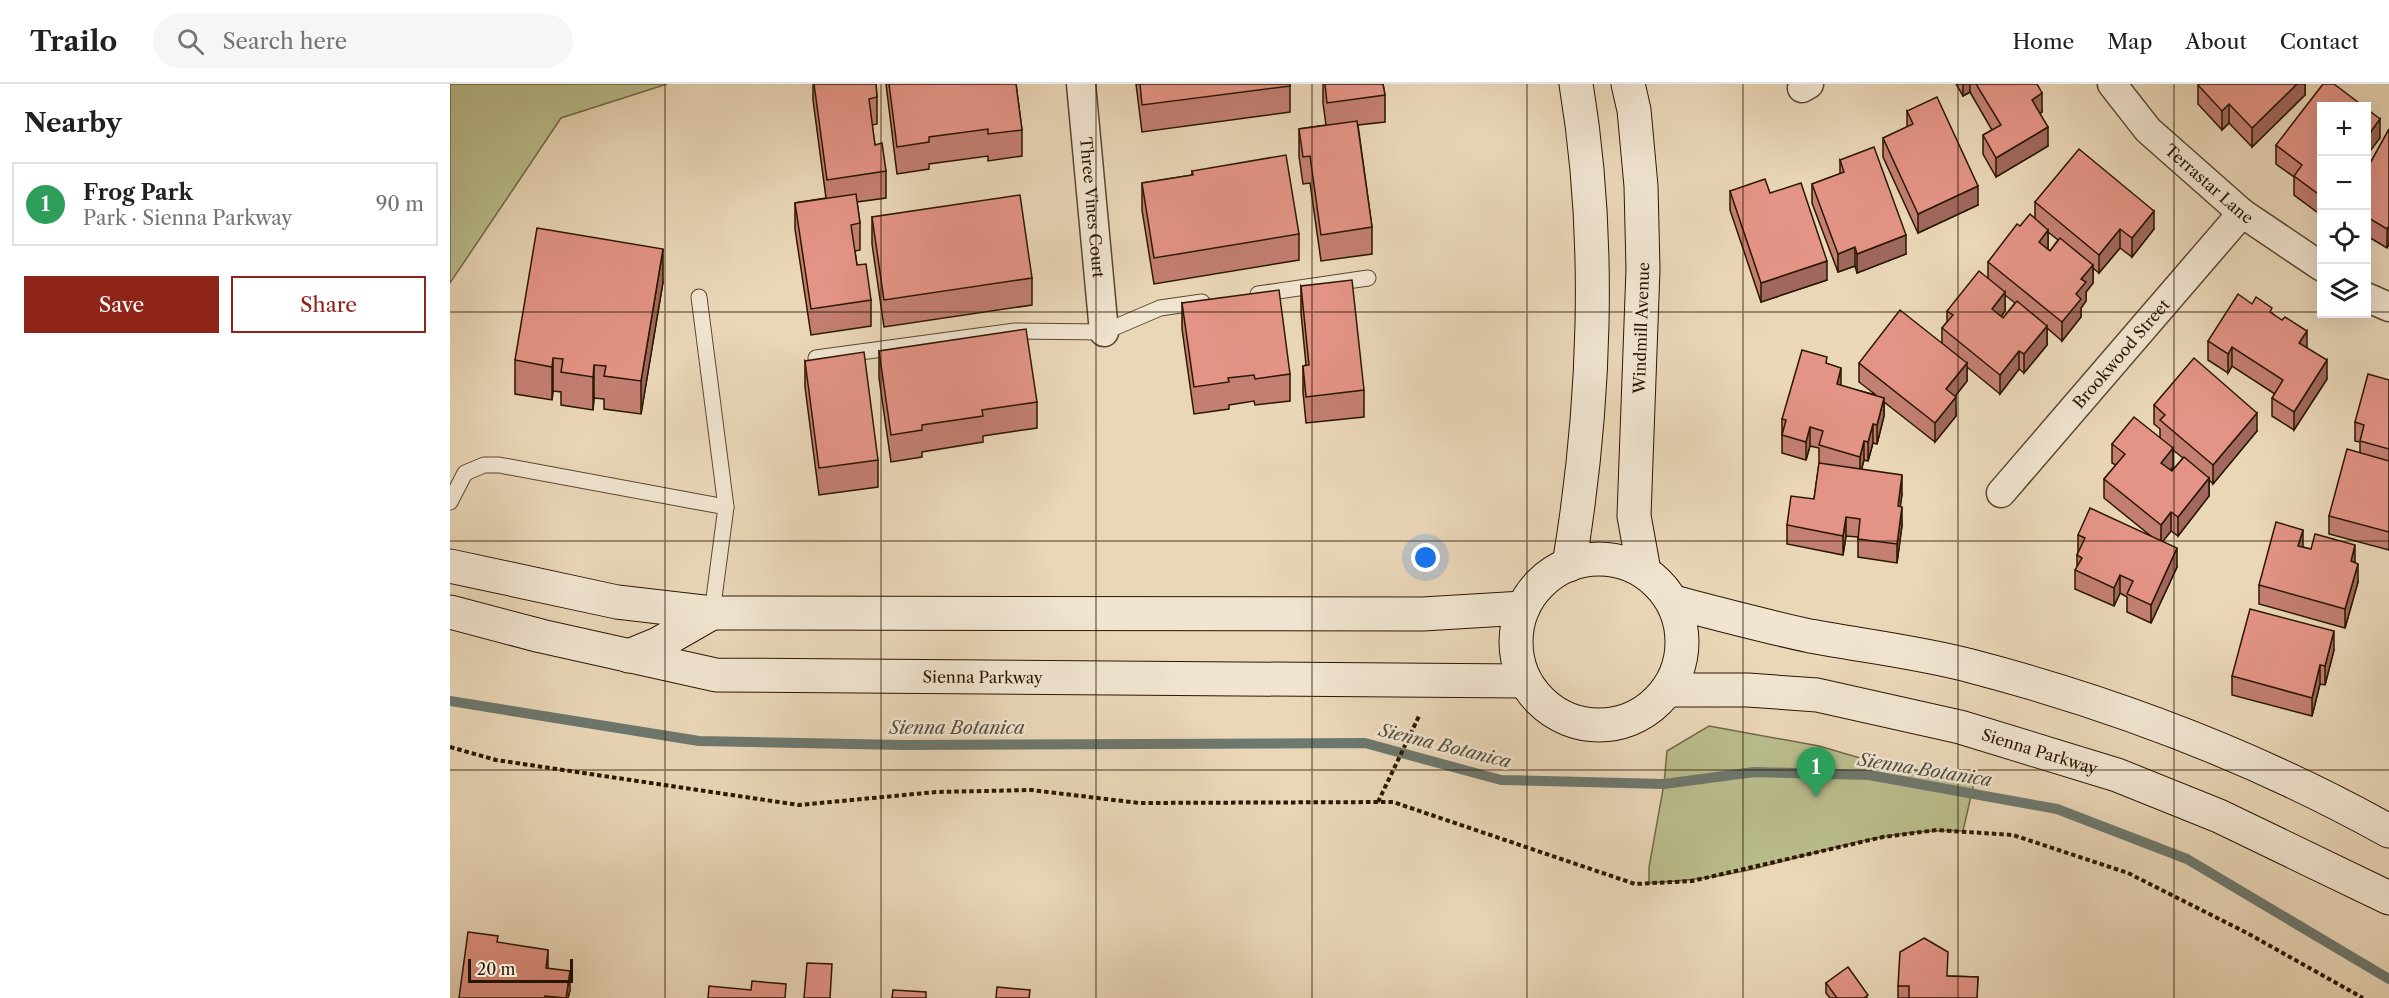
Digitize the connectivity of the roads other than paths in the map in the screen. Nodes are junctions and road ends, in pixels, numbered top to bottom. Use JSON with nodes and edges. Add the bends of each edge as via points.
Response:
{"nodes":[{"id":1,"x":1081,"y":84,"type":"edge"},
{"id":2,"x":1576,"y":84,"type":"edge"},
{"id":3,"x":1628,"y":84,"type":"edge"},
{"id":4,"x":2112,"y":84,"type":"edge"},
{"id":5,"x":2242,"y":213,"type":"junction"},
{"id":6,"x":2318,"y":264,"type":"edge"},
{"id":7,"x":1368,"y":278,"type":"dead end"},
{"id":8,"x":1241,"y":296,"type":"edge"},
{"id":9,"x":699,"y":297,"type":"dead end"},
{"id":10,"x":1218,"y":299,"type":"edge"},
{"id":11,"x":2371,"y":299,"type":"edge"},
{"id":12,"x":2389,"y":307,"type":"edge"},
{"id":13,"x":1104,"y":332,"type":"junction"},
{"id":14,"x":816,"y":358,"type":"edge"},
{"id":15,"x":2001,"y":493,"type":"dead end"},
{"id":16,"x":450,"y":502,"type":"edge"},
{"id":17,"x":726,"y":507,"type":"junction"},
{"id":18,"x":1569,"y":565,"type":"junction"},
{"id":19,"x":450,"y":566,"type":"edge"},
{"id":20,"x":1644,"y":571,"type":"junction"},
{"id":21,"x":1674,"y":602,"type":"junction"},
{"id":22,"x":1523,"y":608,"type":"junction"},
{"id":23,"x":450,"y":612,"type":"edge"},
{"id":24,"x":711,"y":613,"type":"junction"},
{"id":25,"x":629,"y":656,"type":"junction"},
{"id":26,"x":1523,"y":681,"type":"junction"},
{"id":27,"x":1667,"y":690,"type":"junction"},
{"id":28,"x":2389,"y":831,"type":"edge"},
{"id":29,"x":2389,"y":897,"type":"edge"}],
"edges":[{"from":1,"to":13,"type":"street","name":"Three Vines Court"},
{"from":2,"to":18,"type":"main road","via":[[1589,194],[1591,314],[1585,450]]},
{"from":3,"to":20,"type":"main road","name":"Windmill Avenue","via":[[1641,186],[1643,269],[1634,516]]},
{"from":4,"to":5,"type":"street","name":"Terrastar Lane","via":[[2148,130]]},
{"from":5,"to":6,"type":"street","name":"Terrastar Lane"},
{"from":5,"to":15,"type":"street","name":"Brookwood Street"},
{"from":7,"to":8,"type":"lane"},
{"from":9,"to":17,"type":"lane"},
{"from":10,"to":13,"type":"lane","via":[[1161,308]]},
{"from":11,"to":12,"type":"street"},
{"from":13,"to":14,"type":"lane","via":[[1015,331]]},
{"from":16,"to":17,"type":"lane","via":[[465,473],[484,465],[500,465]]},
{"from":17,"to":24,"type":"lane"},
{"from":18,"to":20,"type":"main road","via":[[1607,559],[1627,562]]},
{"from":18,"to":22,"type":"main road","via":[[1548,577]]},
{"from":19,"to":24,"type":"main road","via":[[617,602]]},
{"from":20,"to":21,"type":"main road"},
{"from":21,"to":27,"type":"main road","via":[[1682,635],[1679,664]]},
{"from":21,"to":28,"type":"main road","via":[[1812,636],[1971,666],[2111,708],[2233,754],[2342,804]]},
{"from":22,"to":24,"type":"main road","via":[[1423,614],[1149,616]]},
{"from":22,"to":26,"type":"main road","via":[[1516,645]]},
{"from":23,"to":25,"type":"main road","name":"Sienna Parkway"},
{"from":24,"to":25,"type":"main road"},
{"from":25,"to":26,"type":"main road","name":"Sienna Parkway","via":[[716,675]]},
{"from":26,"to":27,"type":"main road","via":[[1554,711],[1577,722],[1602,725],[1635,716]]},
{"from":27,"to":29,"type":"main road","name":"Sienna Parkway","via":[[1748,690],[1817,696],[1960,727],[2138,783],[2219,816]]}]}
